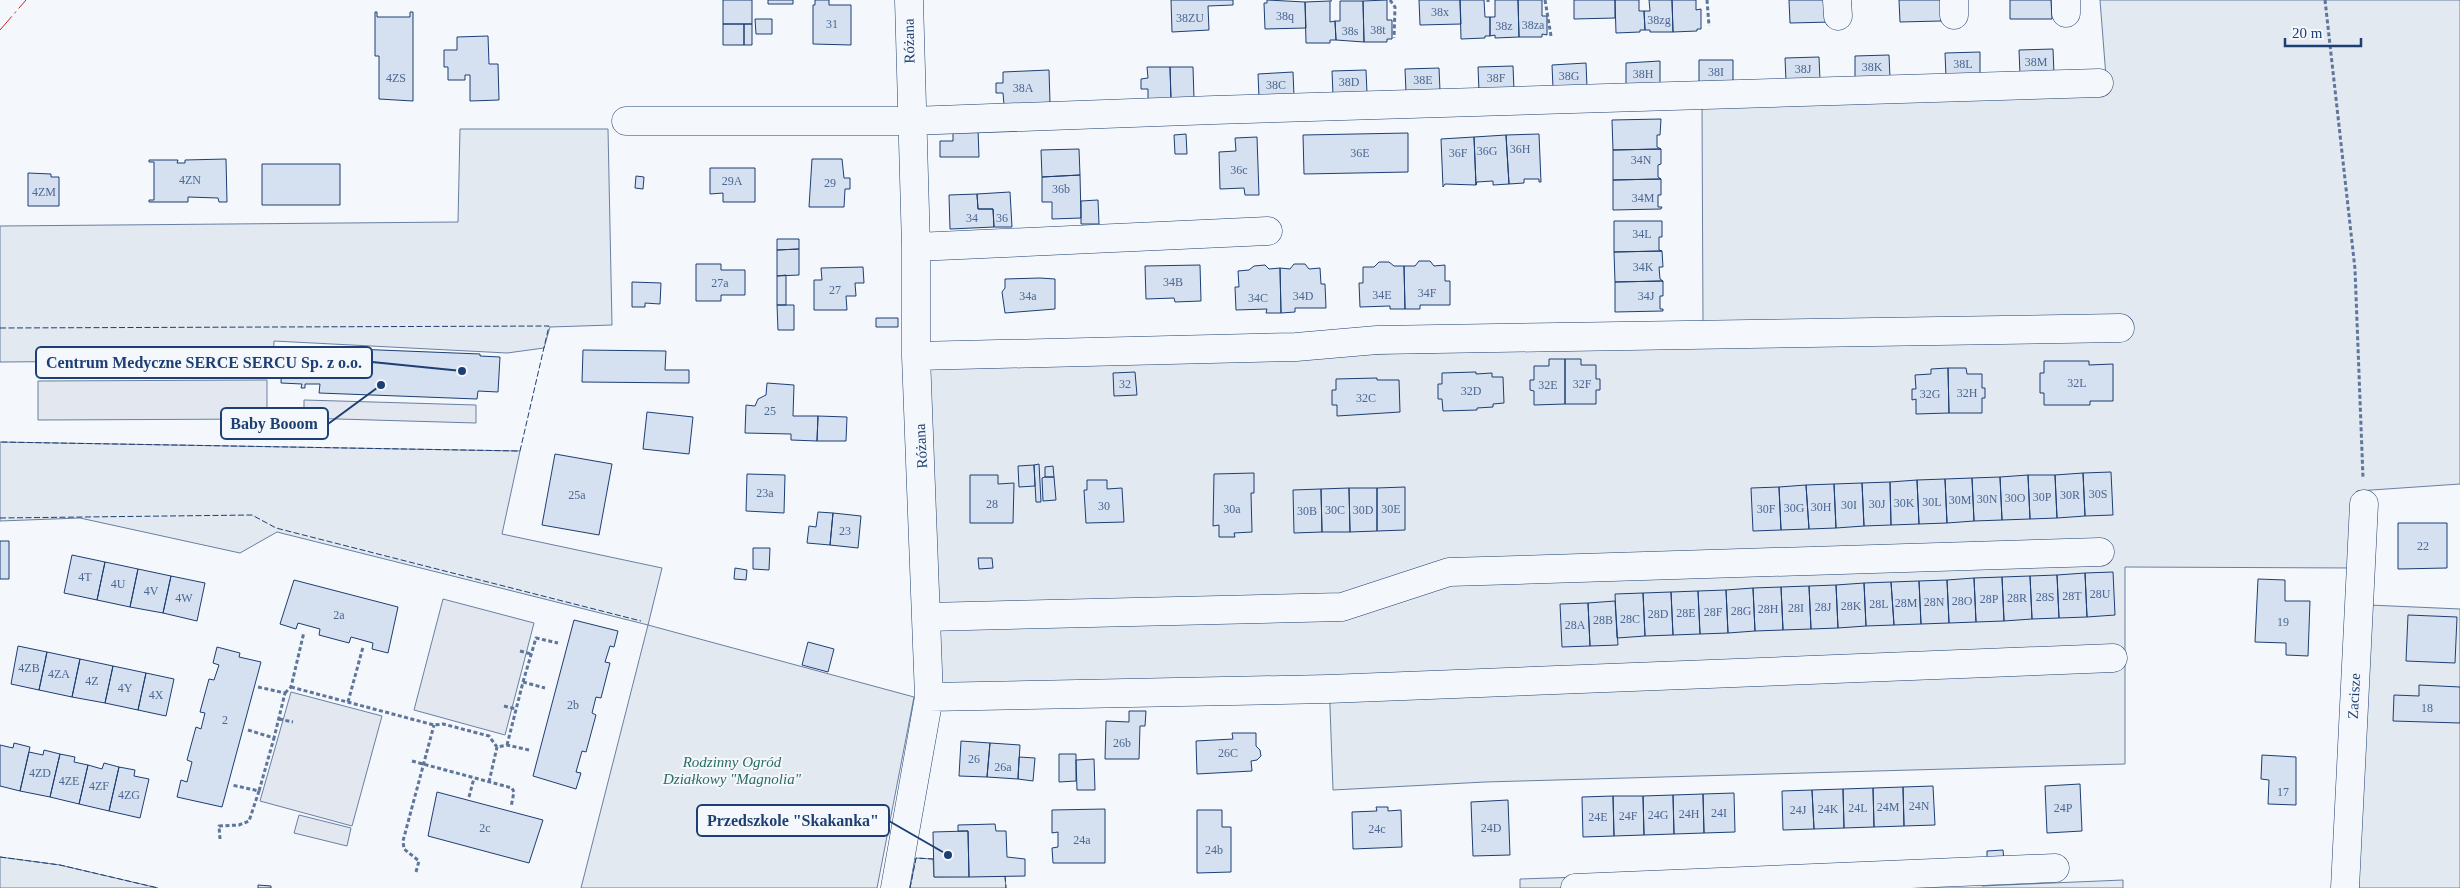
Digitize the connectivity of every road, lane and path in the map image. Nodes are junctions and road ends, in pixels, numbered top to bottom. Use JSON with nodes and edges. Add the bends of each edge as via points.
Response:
{"nodes":[{"id":1,"x":908,"y":0,"type":"edge"},
{"id":2,"x":1390,"y":0,"type":"edge"},
{"id":3,"x":1545,"y":0,"type":"edge"},
{"id":4,"x":1707,"y":0,"type":"edge"},
{"id":5,"x":2325,"y":0,"type":"edge"},
{"id":6,"x":1709,"y":26,"type":"dead end"},
{"id":7,"x":1551,"y":36,"type":"dead end"},
{"id":8,"x":1394,"y":38,"type":"dead end"},
{"id":9,"x":2099,"y":83,"type":"dead end"},
{"id":10,"x":911,"y":121,"type":"junction"},
{"id":11,"x":626,"y":122,"type":"dead end"},
{"id":12,"x":1268,"y":231,"type":"dead end"},
{"id":13,"x":916,"y":247,"type":"junction"},
{"id":14,"x":2120,"y":328,"type":"dead end"},
{"id":15,"x":916,"y":356,"type":"junction"},
{"id":16,"x":2364,"y":504,"type":"joint"},
{"id":17,"x":2100,"y":552,"type":"dead end"},
{"id":18,"x":927,"y":617,"type":"junction"},
{"id":19,"x":304,"y":632,"type":"dead end"},
{"id":20,"x":558,"y":643,"type":"dead end"},
{"id":21,"x":363,"y":647,"type":"dead end"},
{"id":22,"x":520,"y":651,"type":"dead end"},
{"id":23,"x":531,"y":654,"type":"junction"},
{"id":24,"x":2113,"y":658,"type":"dead end"},
{"id":25,"x":523,"y":682,"type":"junction"},
{"id":26,"x":258,"y":687,"type":"dead end"},
{"id":27,"x":291,"y":687,"type":"junction"},
{"id":28,"x":545,"y":688,"type":"dead end"},
{"id":29,"x":285,"y":694,"type":"junction"},
{"id":30,"x":929,"y":697,"type":"junction"},
{"id":31,"x":348,"y":702,"type":"junction"},
{"id":32,"x":504,"y":706,"type":"dead end"},
{"id":33,"x":516,"y":709,"type":"junction"},
{"id":34,"x":279,"y":719,"type":"junction"},
{"id":35,"x":293,"y":722,"type":"dead end"},
{"id":36,"x":434,"y":725,"type":"junction"},
{"id":37,"x":248,"y":730,"type":"dead end"},
{"id":38,"x":274,"y":738,"type":"junction"},
{"id":39,"x":507,"y":745,"type":"junction"},
{"id":40,"x":498,"y":747,"type":"junction"},
{"id":41,"x":529,"y":750,"type":"dead end"},
{"id":42,"x":412,"y":761,"type":"dead end"},
{"id":43,"x":422,"y":764,"type":"junction"},
{"id":44,"x":474,"y":778,"type":"junction"},
{"id":45,"x":489,"y":782,"type":"junction"},
{"id":46,"x":232,"y":785,"type":"dead end"},
{"id":47,"x":259,"y":792,"type":"junction"},
{"id":48,"x":469,"y":797,"type":"dead end"},
{"id":49,"x":511,"y":807,"type":"dead end"},
{"id":50,"x":220,"y":839,"type":"dead end"},
{"id":51,"x":2055,"y":868,"type":"dead end"},
{"id":52,"x":416,"y":872,"type":"dead end"},
{"id":53,"x":894,"y":888,"type":"edge"},
{"id":54,"x":1575,"y":888,"type":"edge"},
{"id":55,"x":2345,"y":888,"type":"edge"}],
"edges":[{"from":1,"to":10,"type":"street","name":"Różana"},
{"from":2,"to":8,"type":"path","via":[[1395,7]]},
{"from":3,"to":7,"type":"path"},
{"from":4,"to":6,"type":"path"},
{"from":5,"to":16,"type":"path","via":[[2355,269]]},
{"from":9,"to":10,"type":"street"},
{"from":10,"to":11,"type":"street"},
{"from":10,"to":13,"type":"street","name":"Różana"},
{"from":12,"to":13,"type":"street"},
{"from":13,"to":15,"type":"street","name":"Różana"},
{"from":14,"to":15,"type":"street","via":[[1377,340],[1296,347]]},
{"from":15,"to":18,"type":"street","name":"Różana"},
{"from":16,"to":55,"type":"street","name":"Zacisze"},
{"from":17,"to":18,"type":"street","via":[[1449,572],[1342,607]]},
{"from":18,"to":30,"type":"street","name":"Różana"},
{"from":19,"to":27,"type":"path"},
{"from":20,"to":23,"type":"path","via":[[536,638]]},
{"from":21,"to":31,"type":"path"},
{"from":22,"to":23,"type":"path"},
{"from":23,"to":25,"type":"path"},
{"from":24,"to":30,"type":"street","via":[[1328,688]]},
{"from":25,"to":28,"type":"path"},
{"from":25,"to":33,"type":"path"},
{"from":26,"to":29,"type":"path"},
{"from":27,"to":29,"type":"path"},
{"from":27,"to":31,"type":"path"},
{"from":29,"to":34,"type":"path"},
{"from":30,"to":53,"type":"street","name":"Różana"},
{"from":31,"to":36,"type":"path"},
{"from":32,"to":33,"type":"path"},
{"from":33,"to":39,"type":"path"},
{"from":34,"to":35,"type":"path"},
{"from":34,"to":38,"type":"path"},
{"from":36,"to":40,"type":"path","via":[[443,724],[489,736]]},
{"from":36,"to":43,"type":"path"},
{"from":37,"to":38,"type":"path"},
{"from":38,"to":47,"type":"path"},
{"from":39,"to":40,"type":"path"},
{"from":39,"to":41,"type":"path"},
{"from":40,"to":45,"type":"path"},
{"from":42,"to":43,"type":"path"},
{"from":43,"to":44,"type":"path"},
{"from":43,"to":52,"type":"path","via":[[403,841],[404,849],[419,860]]},
{"from":44,"to":45,"type":"path"},
{"from":44,"to":48,"type":"path"},
{"from":45,"to":49,"type":"path","via":[[512,788]]},
{"from":46,"to":47,"type":"path"},
{"from":47,"to":50,"type":"path","via":[[249,821],[219,826]]},
{"from":51,"to":54,"type":"street"}]}
